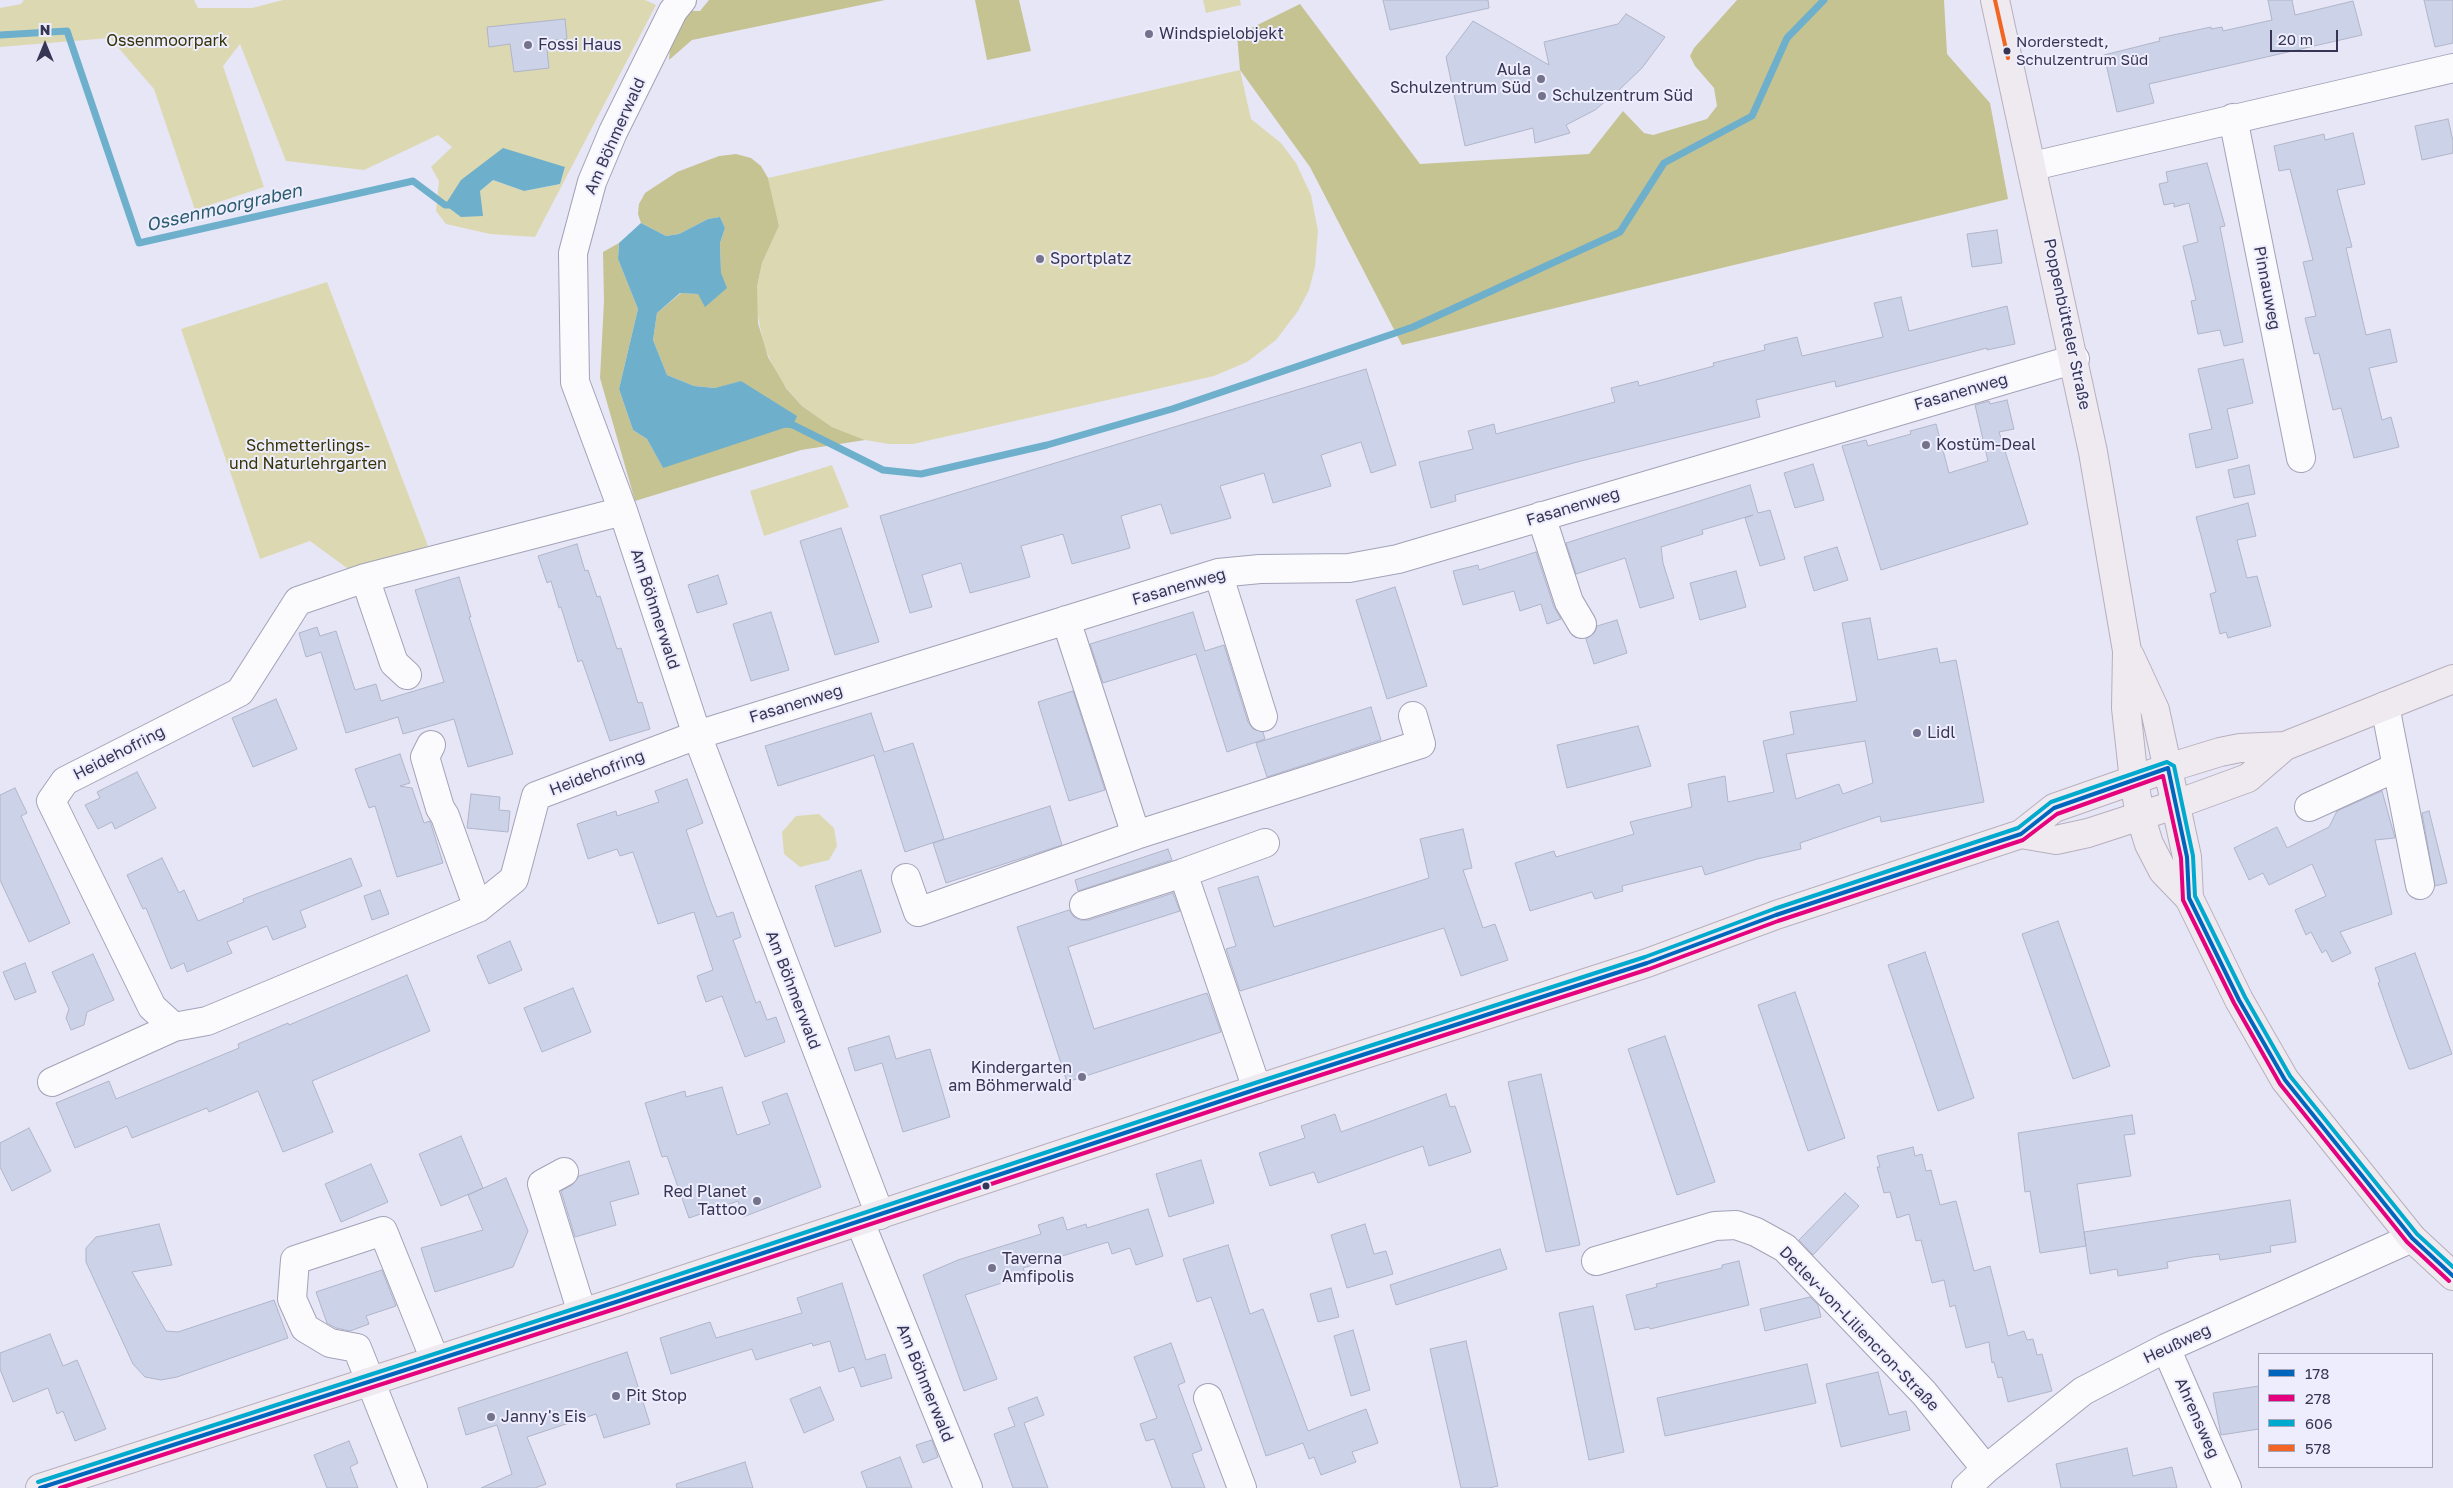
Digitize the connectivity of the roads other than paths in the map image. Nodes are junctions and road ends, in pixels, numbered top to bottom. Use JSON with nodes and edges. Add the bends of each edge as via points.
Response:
{"nodes":[{"id":1,"x":682,"y":0,"type":"edge"},
{"id":2,"x":1995,"y":0,"type":"edge"},
{"id":3,"x":2453,"y":68,"type":"edge"},
{"id":4,"x":2233,"y":118,"type":"junction"},
{"id":5,"x":2033,"y":166,"type":"junction"},
{"id":6,"x":2074,"y":359,"type":"junction"},
{"id":7,"x":2301,"y":458,"type":"dead end"},
{"id":8,"x":623,"y":511,"type":"junction"},
{"id":9,"x":1541,"y":516,"type":"junction"},
{"id":10,"x":1218,"y":573,"type":"junction"},
{"id":11,"x":365,"y":578,"type":"junction"},
{"id":12,"x":1066,"y":620,"type":"junction"},
{"id":13,"x":1582,"y":624,"type":"dead end"},
{"id":14,"x":2127,"y":651,"type":"junction"},
{"id":15,"x":407,"y":675,"type":"dead end"},
{"id":16,"x":2453,"y":679,"type":"edge"},
{"id":17,"x":2385,"y":706,"type":"junction"},
{"id":18,"x":1413,"y":716,"type":"dead end"},
{"id":19,"x":1263,"y":717,"type":"dead end"},
{"id":20,"x":697,"y":735,"type":"junction"},
{"id":21,"x":431,"y":744,"type":"dead end"},
{"id":22,"x":2285,"y":746,"type":"junction"},
{"id":23,"x":2168,"y":768,"type":"junction"},
{"id":24,"x":2397,"y":768,"type":"junction"},
{"id":25,"x":2134,"y":781,"type":"junction"},
{"id":26,"x":2174,"y":805,"type":"junction"},
{"id":27,"x":2309,"y":807,"type":"dead end"},
{"id":28,"x":2140,"y":815,"type":"junction"},
{"id":29,"x":2021,"y":834,"type":"junction"},
{"id":30,"x":1136,"y":835,"type":"junction"},
{"id":31,"x":1265,"y":843,"type":"dead end"},
{"id":32,"x":1183,"y":873,"type":"junction"},
{"id":33,"x":906,"y":878,"type":"dead end"},
{"id":34,"x":2420,"y":885,"type":"dead end"},
{"id":35,"x":2189,"y":898,"type":"junction"},
{"id":36,"x":1084,"y":905,"type":"dead end"},
{"id":37,"x":478,"y":908,"type":"junction"},
{"id":38,"x":174,"y":1028,"type":"junction"},
{"id":39,"x":52,"y":1082,"type":"dead end"},
{"id":40,"x":1257,"y":1089,"type":"junction"},
{"id":41,"x":564,"y":1172,"type":"dead end"},
{"id":42,"x":870,"y":1219,"type":"junction"},
{"id":43,"x":2412,"y":1238,"type":"junction"},
{"id":44,"x":1596,"y":1261,"type":"dead end"},
{"id":45,"x":2453,"y":1276,"type":"edge"},
{"id":46,"x":582,"y":1313,"type":"junction"},
{"id":47,"x":2166,"y":1348,"type":"junction"},
{"id":48,"x":435,"y":1360,"type":"junction"},
{"id":49,"x":370,"y":1381,"type":"junction"},
{"id":50,"x":1208,"y":1398,"type":"dead end"},
{"id":51,"x":1986,"y":1469,"type":"junction"},
{"id":52,"x":40,"y":1488,"type":"edge"},
{"id":53,"x":414,"y":1488,"type":"edge"},
{"id":54,"x":968,"y":1488,"type":"edge"},
{"id":55,"x":1242,"y":1488,"type":"edge"},
{"id":56,"x":1966,"y":1488,"type":"edge"},
{"id":57,"x":2227,"y":1488,"type":"edge"}],
"edges":[{"from":1,"to":8,"type":"street","name":"Am Böhmerwald","via":[[613,132],[592,182],[573,253],[575,382]]},
{"from":2,"to":5,"type":"main road","name":"Poppenbütteler Straße"},
{"from":3,"to":4,"type":"street"},
{"from":4,"to":5,"type":"street"},
{"from":4,"to":7,"type":"street","name":"Pinnauweg"},
{"from":5,"to":6,"type":"main road","name":"Poppenbütteler Straße"},
{"from":6,"to":9,"type":"street","name":"Fasanenweg"},
{"from":6,"to":14,"type":"main road","name":"Poppenbütteler Straße","via":[[2094,452]]},
{"from":8,"to":11,"type":"street","name":"Heidehofring"},
{"from":8,"to":20,"type":"street","name":"Am Böhmerwald"},
{"from":9,"to":10,"type":"street","name":"Fasanenweg","via":[[1398,559],[1349,568]]},
{"from":9,"to":13,"type":"street","via":[[1569,602]]},
{"from":10,"to":12,"type":"street","name":"Fasanenweg"},
{"from":10,"to":19,"type":"street"},
{"from":11,"to":15,"type":"street","via":[[394,663]]},
{"from":11,"to":38,"type":"street","name":"Heidehofring","via":[[298,601],[240,692],[65,781],[51,801],[152,1007]]},
{"from":12,"to":20,"type":"street","name":"Fasanenweg"},
{"from":12,"to":30,"type":"street"},
{"from":14,"to":23,"type":"main road","name":"Poppenbütteler Straße","via":[[2156,710]]},
{"from":14,"to":25,"type":"main road","name":"Poppenbütteler Straße","via":[[2126,708]]},
{"from":16,"to":17,"type":"main road"},
{"from":17,"to":22,"type":"main road"},
{"from":17,"to":24,"type":"street"},
{"from":18,"to":30,"type":"street","via":[[1421,744]]},
{"from":20,"to":37,"type":"street","name":"Heidehofring","via":[[536,796],[514,879]]},
{"from":20,"to":42,"type":"street","name":"Am Böhmerwald"},
{"from":21,"to":37,"type":"street","via":[[425,757],[440,808],[446,816]]},
{"from":22,"to":23,"type":"main road","via":[[2240,748]]},
{"from":22,"to":26,"type":"main road","via":[[2248,778]]},
{"from":23,"to":25,"type":"main road"},
{"from":23,"to":26,"type":"main road","name":"Poppenbütteler Straße"},
{"from":24,"to":27,"type":"street"},
{"from":24,"to":34,"type":"street"},
{"from":25,"to":28,"type":"main road","name":"Poppenbütteler Straße"},
{"from":25,"to":29,"type":"main road","via":[[2054,808]]},
{"from":26,"to":28,"type":"main road"},
{"from":26,"to":35,"type":"main road","name":"Poppenbütteler Straße","via":[[2187,857]]},
{"from":28,"to":29,"type":"main road","via":[[2056,840]]},
{"from":28,"to":35,"type":"main road","name":"Poppenbütteler Straße","via":[[2149,844],[2163,871]]},
{"from":29,"to":40,"type":"main road","via":[[1776,915],[1647,963]]},
{"from":30,"to":33,"type":"street","via":[[918,912]]},
{"from":31,"to":32,"type":"street"},
{"from":32,"to":36,"type":"street"},
{"from":32,"to":40,"type":"street"},
{"from":35,"to":43,"type":"main road","name":"Poppenbütteler Straße","via":[[2239,1000],[2285,1080]]},
{"from":37,"to":38,"type":"street","name":"Heidehofring","via":[[207,1022]]},
{"from":38,"to":39,"type":"street","name":"Heidehofring"},
{"from":40,"to":42,"type":"main road"},
{"from":41,"to":46,"type":"street","via":[[542,1184]]},
{"from":42,"to":46,"type":"main road"},
{"from":42,"to":54,"type":"street","name":"Am Böhmerwald"},
{"from":43,"to":45,"type":"main road","name":"Poppenbütteler Straße"},
{"from":43,"to":47,"type":"street","name":"Heußweg"},
{"from":44,"to":51,"type":"street","name":"Detlev-von-Liliencron-Straße","via":[[1715,1226],[1736,1225],[1756,1232],[1785,1248],[1924,1394]]},
{"from":46,"to":48,"type":"main road"},
{"from":47,"to":51,"type":"street","name":"Heußweg","via":[[2083,1391]]},
{"from":47,"to":57,"type":"street","name":"Ahrensweg"},
{"from":48,"to":49,"type":"main road"},
{"from":48,"to":49,"type":"street","via":[[383,1232],[295,1260],[292,1299],[305,1328],[330,1344],[357,1348]]},
{"from":49,"to":52,"type":"main road"},
{"from":49,"to":53,"type":"street"},
{"from":50,"to":55,"type":"street"},
{"from":51,"to":56,"type":"street","name":"Heußweg"}]}
